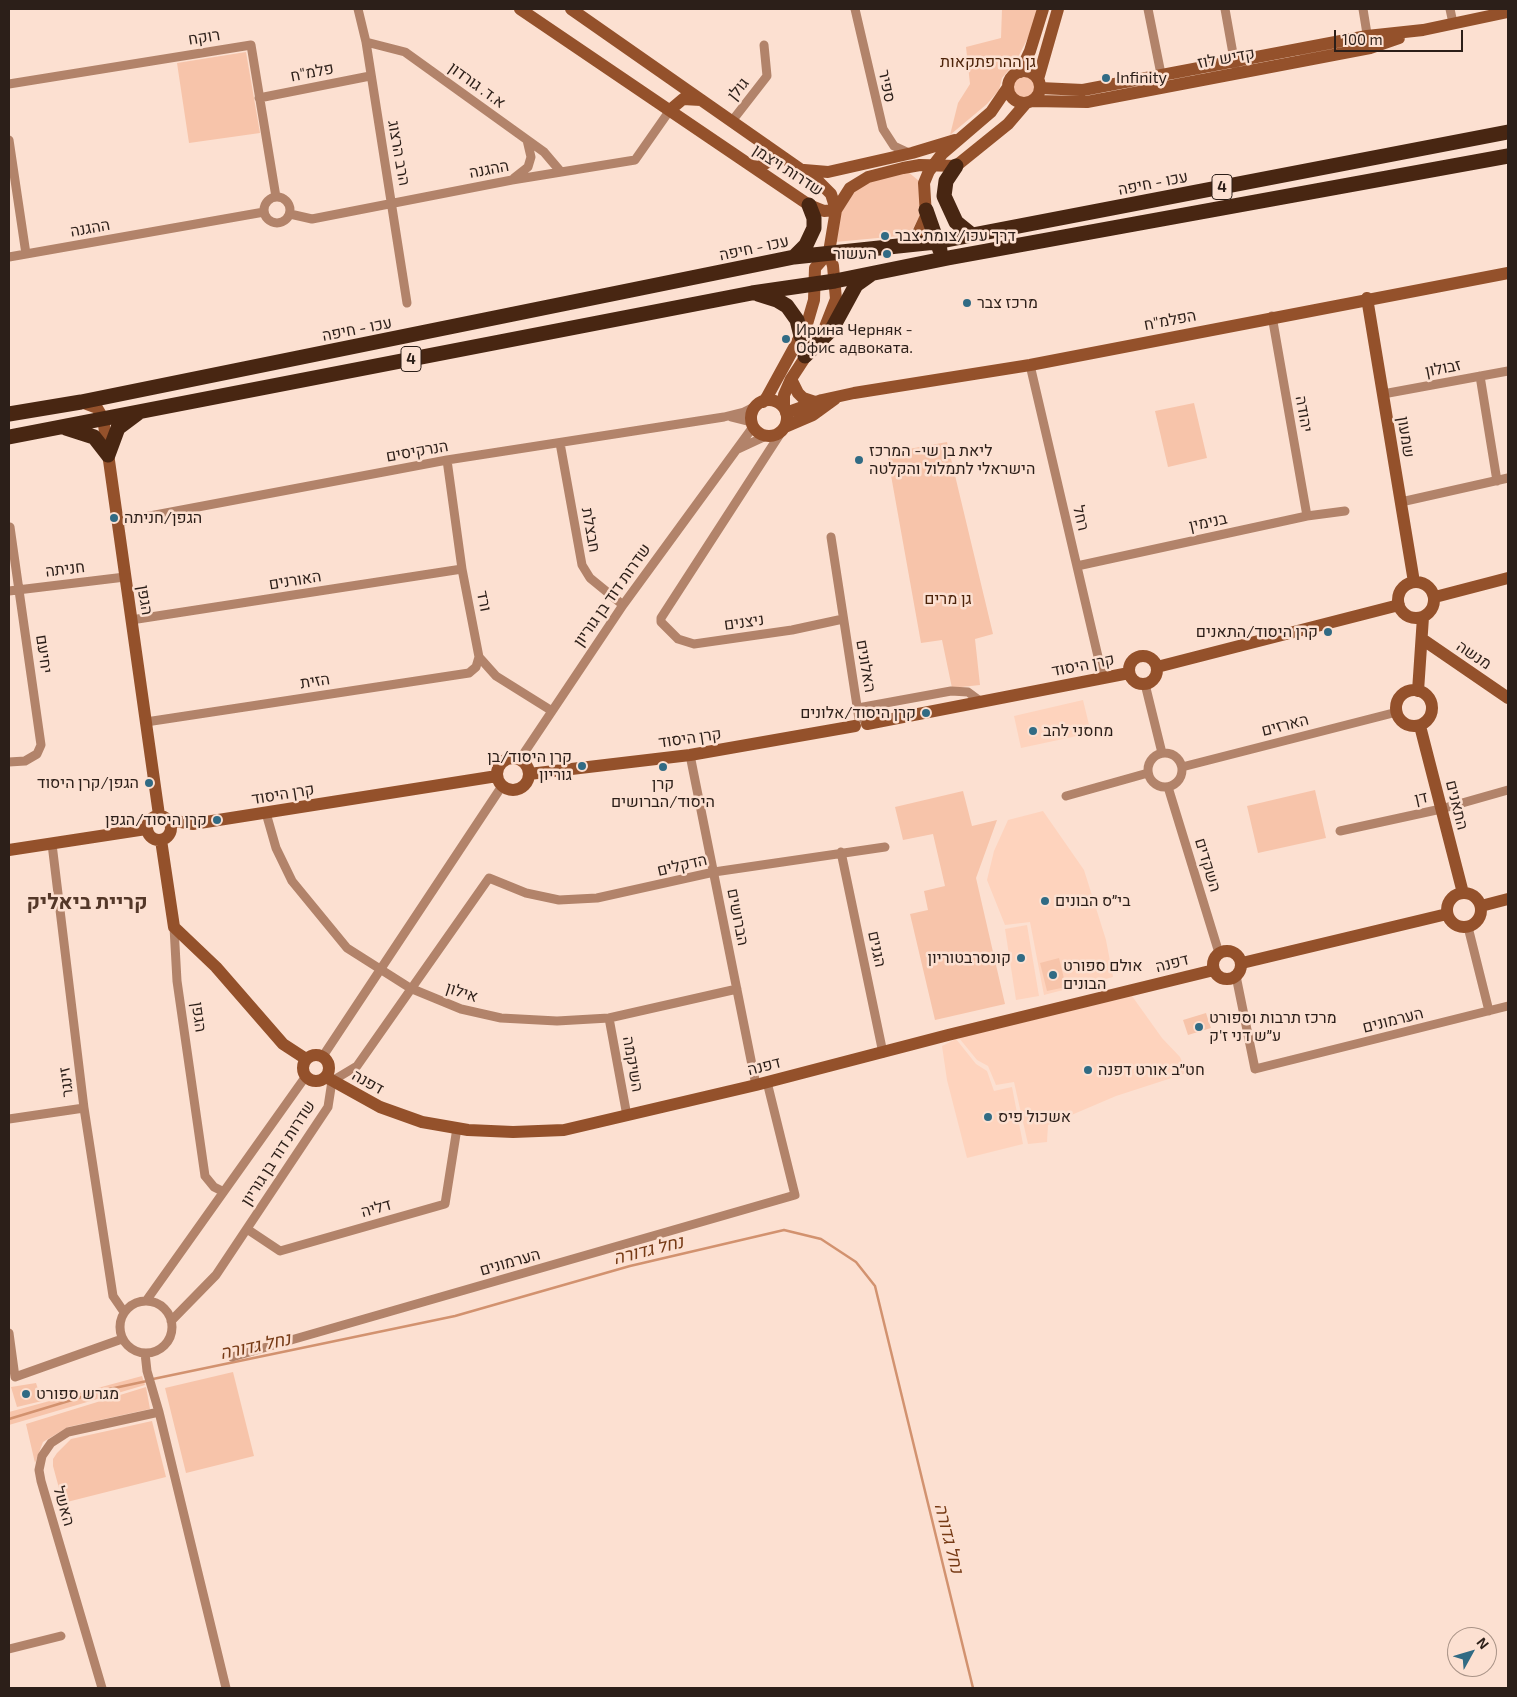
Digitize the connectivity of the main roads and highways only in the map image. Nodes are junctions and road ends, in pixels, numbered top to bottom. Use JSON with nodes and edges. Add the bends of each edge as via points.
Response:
{"nodes":[{"id":1,"x":1508,"y":132,"type":"edge"},
{"id":2,"x":1508,"y":156,"type":"edge"},
{"id":3,"x":956,"y":166,"type":"road end"},
{"id":4,"x":808,"y":204,"type":"road end"},
{"id":5,"x":926,"y":210,"type":"road end"},
{"id":6,"x":972,"y":235,"type":"junction"},
{"id":7,"x":936,"y":242,"type":"junction"},
{"id":8,"x":794,"y":257,"type":"junction"},
{"id":9,"x":948,"y":258,"type":"junction"},
{"id":10,"x":871,"y":274,"type":"junction"},
{"id":11,"x":752,"y":293,"type":"junction"},
{"id":12,"x":801,"y":336,"type":"road end"},
{"id":13,"x":805,"y":356,"type":"road end"},
{"id":14,"x":140,"y":411,"type":"junction"},
{"id":15,"x":9,"y":414,"type":"edge"},
{"id":16,"x":62,"y":428,"type":"junction"},
{"id":17,"x":9,"y":437,"type":"edge"}],
"edges":[{"from":1,"to":6,"type":"highway","name":"עכו - חיפה","number":"4"},
{"from":2,"to":9,"type":"highway","number":"4"},
{"from":3,"to":6,"type":"highway","via":[[946,181],[945,204],[956,222]]},
{"from":4,"to":8,"type":"highway","via":[[814,228],[806,245]]},
{"from":5,"to":7,"type":"highway"},
{"from":6,"to":7,"type":"highway","name":"עכו - חיפה","number":"4"},
{"from":7,"to":8,"type":"highway","name":"עכו - חיפה","number":"4"},
{"from":7,"to":9,"type":"highway"},
{"from":8,"to":15,"type":"highway","name":"עכו - חיפה","number":"4"},
{"from":9,"to":10,"type":"highway","number":"4"},
{"from":10,"to":11,"type":"highway","number":"4"},
{"from":10,"to":13,"type":"highway","via":[[856,285],[832,329]]},
{"from":11,"to":12,"type":"highway","via":[[787,306],[797,320]]},
{"from":11,"to":14,"type":"highway","number":"4"},
{"from":14,"to":16,"type":"highway","number":"4"},
{"from":14,"to":16,"type":"highway","via":[[118,428],[108,455],[94,437]]},
{"from":16,"to":17,"type":"highway","number":"4"}]}
